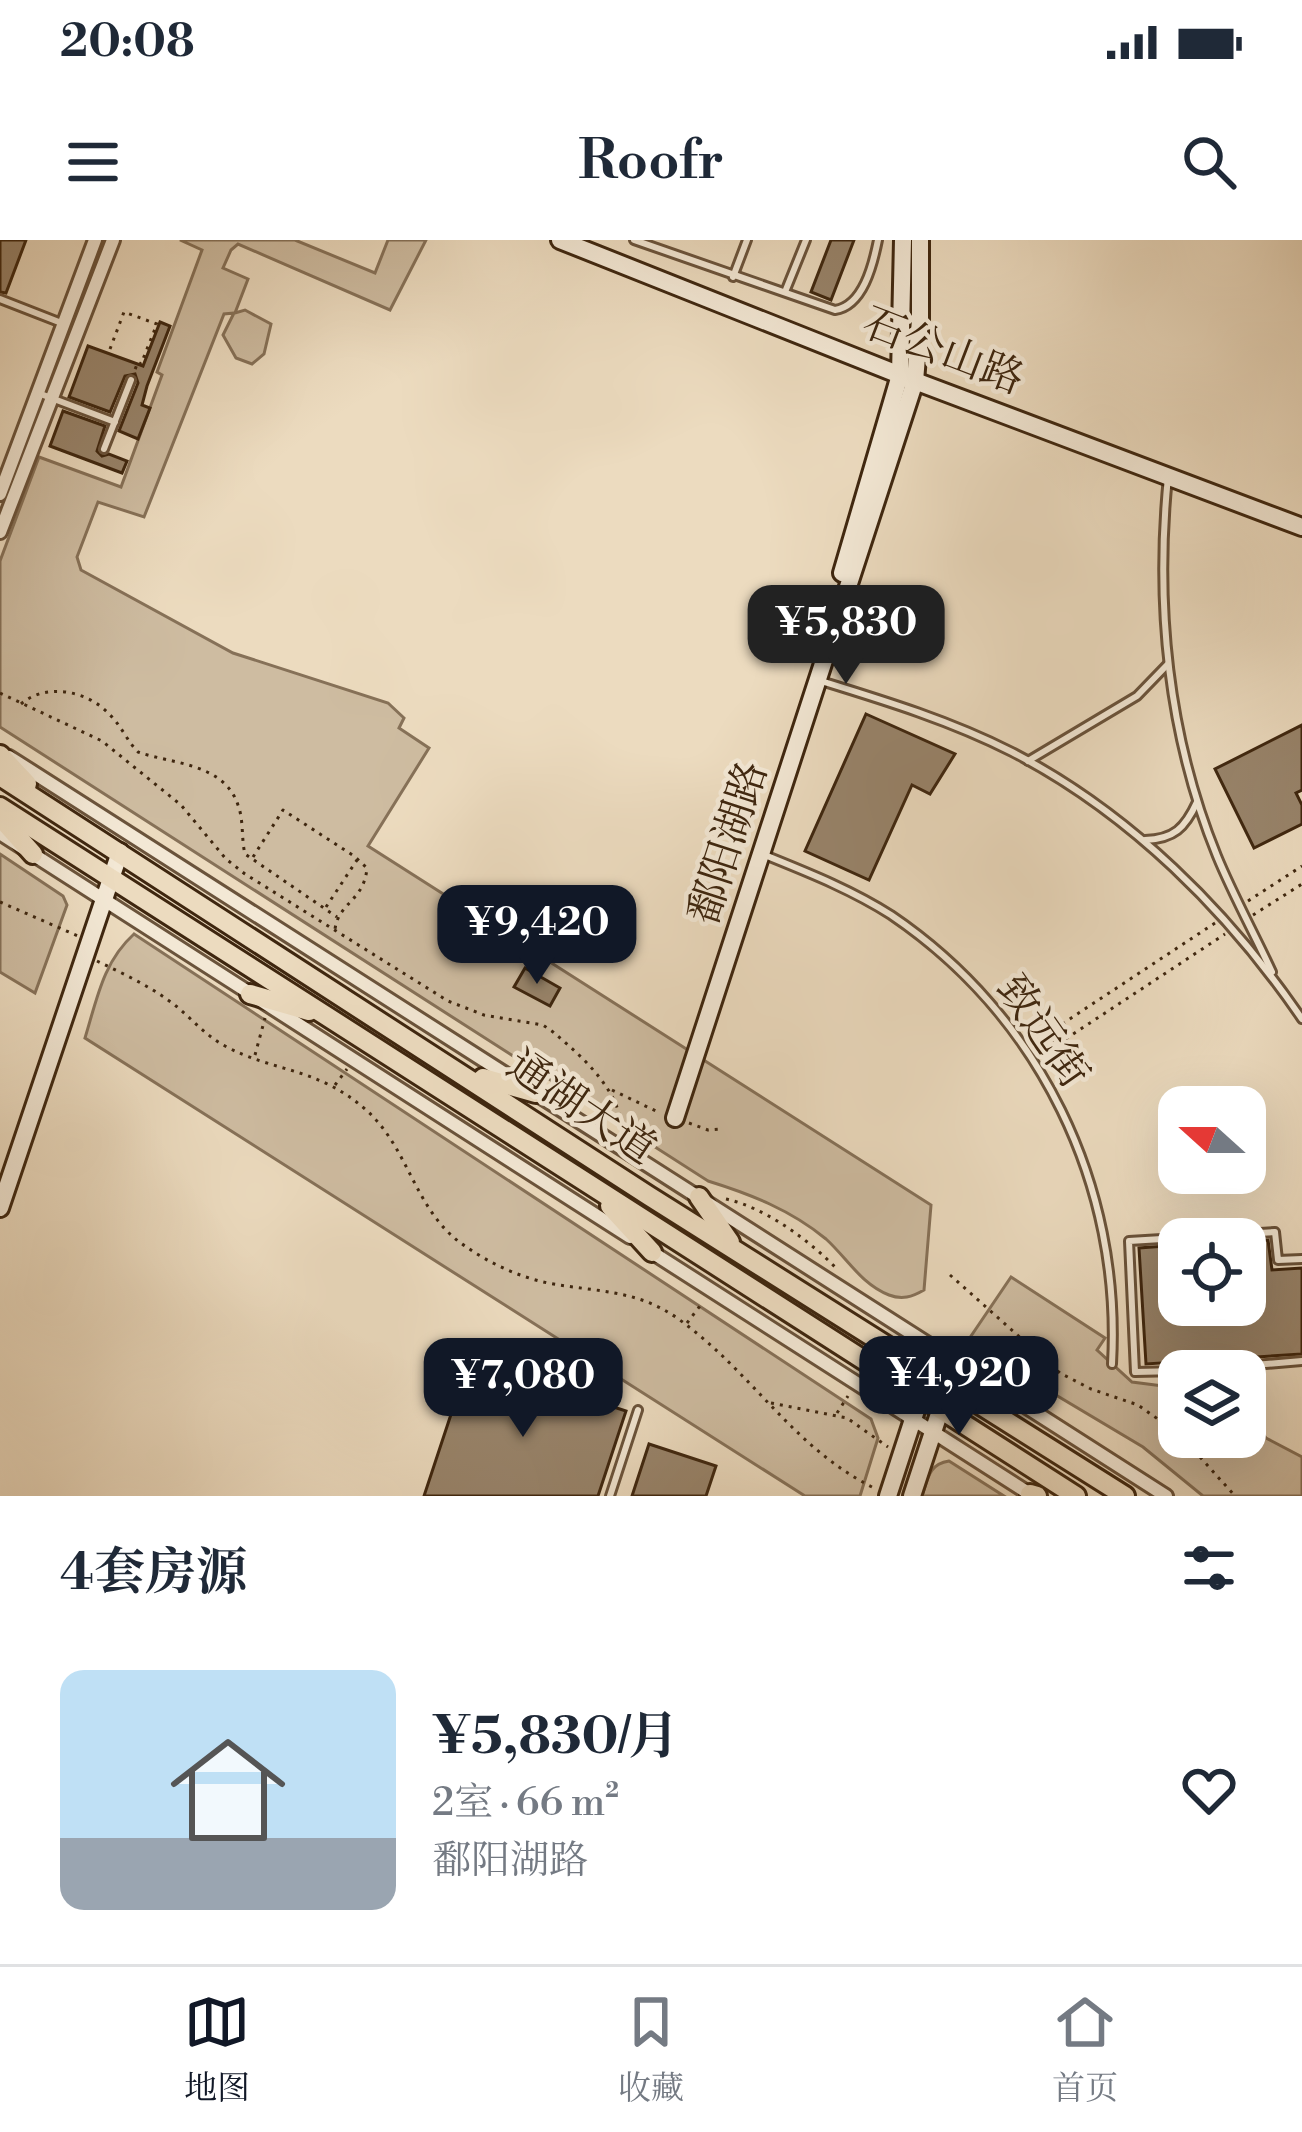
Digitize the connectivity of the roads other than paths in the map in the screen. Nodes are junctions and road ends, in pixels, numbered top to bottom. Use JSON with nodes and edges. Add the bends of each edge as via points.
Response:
{"nodes":[{"id":1,"x":95,"y":240,"type":"edge"},
{"id":2,"x":112,"y":240,"type":"edge"},
{"id":3,"x":560,"y":240,"type":"edge"},
{"id":4,"x":634,"y":240,"type":"edge"},
{"id":5,"x":747,"y":240,"type":"edge"},
{"id":6,"x":806,"y":240,"type":"edge"},
{"id":7,"x":878,"y":240,"type":"edge"},
{"id":8,"x":903,"y":240,"type":"edge"},
{"id":9,"x":920,"y":240,"type":"edge"},
{"id":10,"x":733,"y":277,"type":"junction"},
{"id":11,"x":785,"y":292,"type":"junction"},
{"id":12,"x":0,"y":299,"type":"edge"},
{"id":13,"x":64,"y":324,"type":"junction"},
{"id":14,"x":907,"y":378,"type":"junction"},
{"id":15,"x":131,"y":380,"type":"road end"},
{"id":16,"x":45,"y":396,"type":"junction"},
{"id":17,"x":115,"y":422,"type":"junction"},
{"id":18,"x":0,"y":445,"type":"edge"},
{"id":19,"x":104,"y":449,"type":"dead end"},
{"id":20,"x":16,"y":451,"type":"junction"},
{"id":21,"x":1168,"y":476,"type":"junction"},
{"id":22,"x":0,"y":494,"type":"edge"},
{"id":23,"x":1302,"y":527,"type":"edge"},
{"id":24,"x":0,"y":532,"type":"edge"},
{"id":25,"x":1168,"y":664,"type":"junction"},
{"id":26,"x":816,"y":679,"type":"junction"},
{"id":27,"x":0,"y":753,"type":"edge"},
{"id":28,"x":1028,"y":761,"type":"junction"},
{"id":29,"x":0,"y":776,"type":"edge"},
{"id":30,"x":1198,"y":801,"type":"junction"},
{"id":31,"x":47,"y":805,"type":"junction"},
{"id":32,"x":0,"y":807,"type":"edge"},
{"id":33,"x":0,"y":817,"type":"edge"},
{"id":34,"x":0,"y":833,"type":"edge"},
{"id":35,"x":1142,"y":841,"type":"junction"},
{"id":36,"x":758,"y":852,"type":"junction"},
{"id":37,"x":120,"y":853,"type":"junction"},
{"id":38,"x":33,"y":854,"type":"junction"},
{"id":39,"x":111,"y":878,"type":"junction"},
{"id":40,"x":104,"y":901,"type":"junction"},
{"id":41,"x":1276,"y":981,"type":"junction"},
{"id":42,"x":250,"y":994,"type":"junction"},
{"id":43,"x":327,"y":1016,"type":"junction"},
{"id":44,"x":1302,"y":1019,"type":"edge"},
{"id":45,"x":461,"y":1071,"type":"junction"},
{"id":46,"x":536,"y":1093,"type":"junction"},
{"id":47,"x":671,"y":1116,"type":"dead end"},
{"id":48,"x":591,"y":1185,"type":"junction"},
{"id":49,"x":699,"y":1197,"type":"junction"},
{"id":50,"x":0,"y":1208,"type":"edge"},
{"id":51,"x":736,"y":1251,"type":"junction"},
{"id":52,"x":652,"y":1252,"type":"junction"},
{"id":53,"x":1302,"y":1258,"type":"edge"},
{"id":54,"x":936,"y":1349,"type":"junction"},
{"id":55,"x":1302,"y":1361,"type":"edge"},
{"id":56,"x":956,"y":1363,"type":"junction"},
{"id":57,"x":1112,"y":1364,"type":"dead end"},
{"id":58,"x":1266,"y":1364,"type":"edge"},
{"id":59,"x":928,"y":1371,"type":"junction"},
{"id":60,"x":1158,"y":1372,"type":"edge"},
{"id":61,"x":949,"y":1384,"type":"junction"},
{"id":62,"x":920,"y":1396,"type":"junction"},
{"id":63,"x":638,"y":1410,"type":"dead end"},
{"id":64,"x":940,"y":1410,"type":"junction"},
{"id":65,"x":913,"y":1418,"type":"junction"},
{"id":66,"x":933,"y":1432,"type":"junction"},
{"id":67,"x":1031,"y":1436,"type":"junction"},
{"id":68,"x":1017,"y":1459,"type":"junction"},
{"id":69,"x":1033,"y":1495,"type":"edge"},
{"id":70,"x":610,"y":1496,"type":"edge"},
{"id":71,"x":888,"y":1496,"type":"edge"},
{"id":72,"x":912,"y":1496,"type":"edge"},
{"id":73,"x":1076,"y":1496,"type":"edge"},
{"id":74,"x":1125,"y":1496,"type":"edge"},
{"id":75,"x":1166,"y":1496,"type":"edge"}],
"edges":[{"from":1,"to":13,"type":"street"},
{"from":2,"to":16,"type":"street"},
{"from":3,"to":14,"type":"street","name":"石公山路"},
{"from":4,"to":10,"type":"lane"},
{"from":5,"to":10,"type":"lane"},
{"from":6,"to":11,"type":"lane"},
{"from":7,"to":11,"type":"lane","via":[[859,295],[845,309]]},
{"from":8,"to":14,"type":"street","name":"鄱阳湖路"},
{"from":9,"to":14,"type":"street","name":"鄱阳湖路","via":[[920,320]]},
{"from":10,"to":11,"type":"lane"},
{"from":12,"to":13,"type":"lane"},
{"from":13,"to":16,"type":"street"},
{"from":14,"to":21,"type":"street","name":"石公山路"},
{"from":14,"to":26,"type":"street","name":"鄱阳湖路"},
{"from":15,"to":17,"type":"lane"},
{"from":16,"to":17,"type":"lane"},
{"from":16,"to":20,"type":"street"},
{"from":16,"to":24,"type":"street"},
{"from":17,"to":19,"type":"lane"},
{"from":18,"to":20,"type":"lane"},
{"from":20,"to":22,"type":"street"},
{"from":21,"to":23,"type":"street","name":"石公山路"},
{"from":21,"to":25,"type":"lane"},
{"from":25,"to":28,"type":"lane","via":[[1137,697]]},
{"from":25,"to":30,"type":"lane"},
{"from":26,"to":28,"type":"lane","via":[[940,720]]},
{"from":26,"to":36,"type":"street","name":"鄱阳湖路"},
{"from":27,"to":31,"type":"main road"},
{"from":27,"to":46,"type":"street"},
{"from":28,"to":35,"type":"lane"},
{"from":29,"to":31,"type":"main road","name":"通湖大道"},
{"from":30,"to":35,"type":"lane","via":[[1175,834]]},
{"from":30,"to":41,"type":"lane"},
{"from":31,"to":37,"type":"main road","name":"通湖大道"},
{"from":32,"to":39,"type":"main road","name":"通湖大道"},
{"from":33,"to":38,"type":"main road"},
{"from":34,"to":38,"type":"street"},
{"from":35,"to":41,"type":"lane","via":[[1224,917]]},
{"from":36,"to":47,"type":"street","name":"鄱阳湖路"},
{"from":36,"to":57,"type":"lane","name":"致远街","via":[[861,897],[922,938],[996,1007],[1030,1056],[1096,1196],[1111,1281]]},
{"from":37,"to":39,"type":"street"},
{"from":37,"to":45,"type":"main road","name":"通湖大道"},
{"from":38,"to":40,"type":"street"},
{"from":39,"to":40,"type":"street"},
{"from":39,"to":43,"type":"main road","name":"通湖大道"},
{"from":40,"to":42,"type":"street"},
{"from":40,"to":50,"type":"street"},
{"from":41,"to":44,"type":"lane"},
{"from":42,"to":43,"type":"main road"},
{"from":42,"to":52,"type":"street"},
{"from":43,"to":48,"type":"main road","name":"通湖大道"},
{"from":45,"to":46,"type":"main road"},
{"from":45,"to":51,"type":"main road","name":"通湖大道"},
{"from":46,"to":49,"type":"street"},
{"from":48,"to":52,"type":"main road"},
{"from":48,"to":62,"type":"main road","name":"通湖大道"},
{"from":49,"to":51,"type":"main road"},
{"from":49,"to":54,"type":"street"},
{"from":51,"to":59,"type":"main road","name":"通湖大道"},
{"from":52,"to":65,"type":"street"},
{"from":53,"to":60,"type":"lane","via":[[1278,1260],[1275,1232],[1129,1241],[1136,1372]]},
{"from":54,"to":56,"type":"street"},
{"from":54,"to":59,"type":"street"},
{"from":55,"to":58,"type":"lane"},
{"from":56,"to":61,"type":"street"},
{"from":56,"to":75,"type":"street"},
{"from":59,"to":61,"type":"main road","name":"通湖大道"},
{"from":59,"to":62,"type":"street"},
{"from":61,"to":64,"type":"street"},
{"from":61,"to":67,"type":"main road","name":"通湖大道"},
{"from":62,"to":64,"type":"main road","name":"通湖大道"},
{"from":62,"to":65,"type":"street"},
{"from":63,"to":70,"type":"lane"},
{"from":64,"to":66,"type":"street"},
{"from":64,"to":68,"type":"main road","name":"通湖大道"},
{"from":65,"to":66,"type":"street"},
{"from":65,"to":71,"type":"street"},
{"from":66,"to":69,"type":"street"},
{"from":66,"to":72,"type":"street"},
{"from":67,"to":68,"type":"lane"},
{"from":67,"to":74,"type":"main road","name":"通湖大道"},
{"from":68,"to":73,"type":"main road","name":"通湖大道"}]}
